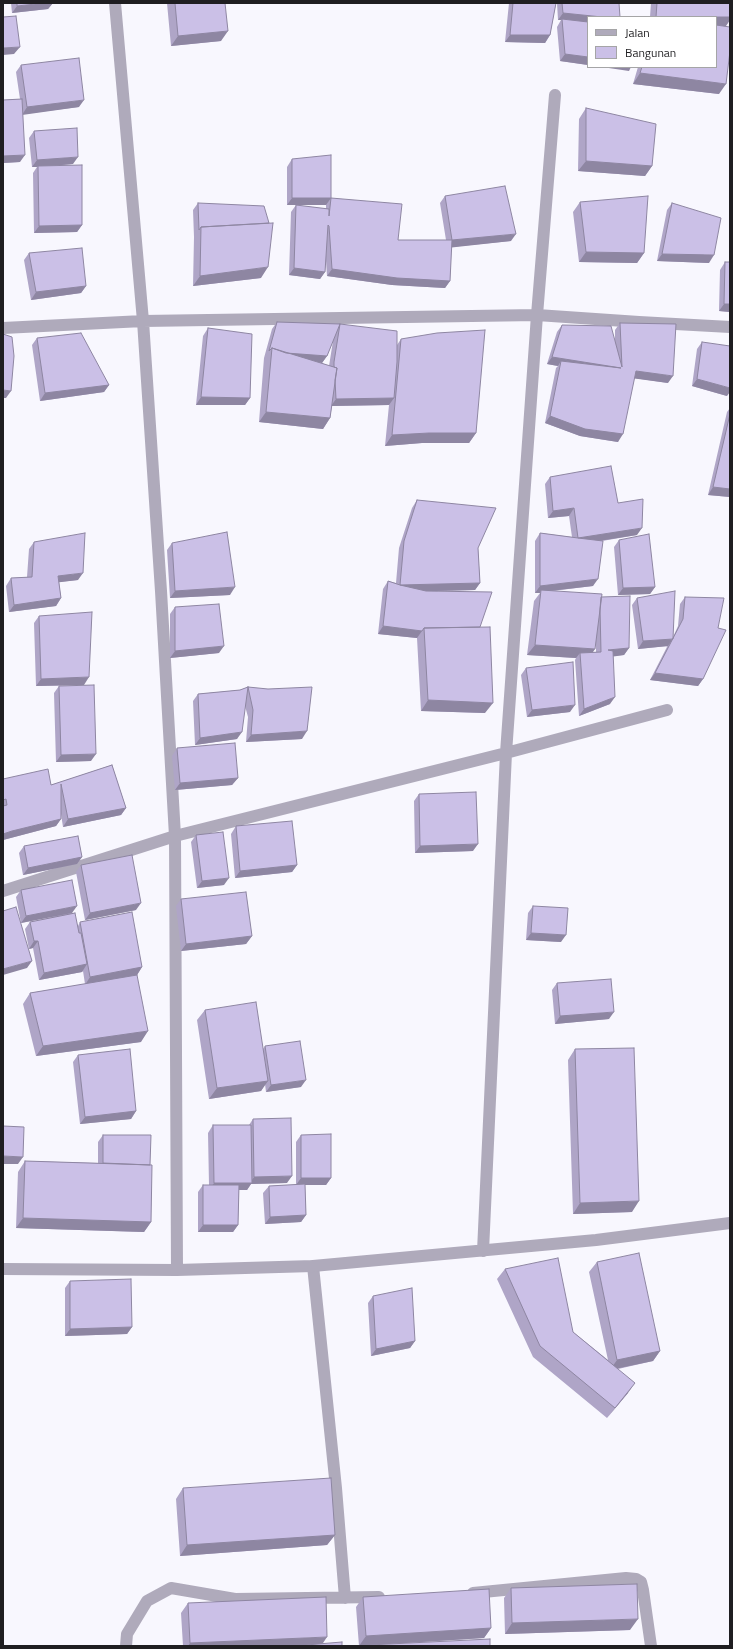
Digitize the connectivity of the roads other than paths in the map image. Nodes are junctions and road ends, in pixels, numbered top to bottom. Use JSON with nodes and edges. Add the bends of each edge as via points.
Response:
{"nodes":[{"id":1,"x":115,"y":3,"type":"edge"},
{"id":2,"x":555,"y":96,"type":"dead end"},
{"id":3,"x":537,"y":315,"type":"junction"},
{"id":4,"x":143,"y":320,"type":"junction"},
{"id":5,"x":730,"y":327,"type":"edge"},
{"id":6,"x":3,"y":328,"type":"edge"},
{"id":7,"x":667,"y":710,"type":"dead end"},
{"id":8,"x":506,"y":753,"type":"junction"},
{"id":9,"x":175,"y":836,"type":"junction"},
{"id":10,"x":3,"y":891,"type":"edge"},
{"id":11,"x":730,"y":1223,"type":"edge"},
{"id":12,"x":483,"y":1251,"type":"junction"},
{"id":13,"x":313,"y":1266,"type":"junction"},
{"id":14,"x":3,"y":1269,"type":"edge"},
{"id":15,"x":177,"y":1270,"type":"junction"},
{"id":16,"x":465,"y":1593,"type":"edge"},
{"id":17,"x":393,"y":1596,"type":"edge"},
{"id":18,"x":345,"y":1598,"type":"junction"},
{"id":19,"x":126,"y":1646,"type":"edge"},
{"id":20,"x":651,"y":1646,"type":"edge"}],
"edges":[{"from":1,"to":4,"type":"street"},
{"from":2,"to":3,"type":"street"},
{"from":3,"to":4,"type":"street"},
{"from":3,"to":5,"type":"street"},
{"from":3,"to":8,"type":"street"},
{"from":4,"to":6,"type":"street"},
{"from":4,"to":9,"type":"street"},
{"from":7,"to":8,"type":"street"},
{"from":8,"to":9,"type":"street"},
{"from":8,"to":12,"type":"street"},
{"from":9,"to":10,"type":"street"},
{"from":9,"to":15,"type":"street"},
{"from":11,"to":12,"type":"street"},
{"from":12,"to":13,"type":"street"},
{"from":13,"to":15,"type":"street"},
{"from":13,"to":18,"type":"street"},
{"from":14,"to":15,"type":"street"},
{"from":16,"to":20,"type":"street","via":[[636,1579],[641,1582],[643,1590]]},
{"from":17,"to":18,"type":"street"},
{"from":18,"to":19,"type":"street","via":[[235,1599],[171,1588],[147,1601],[126,1634]]}]}
